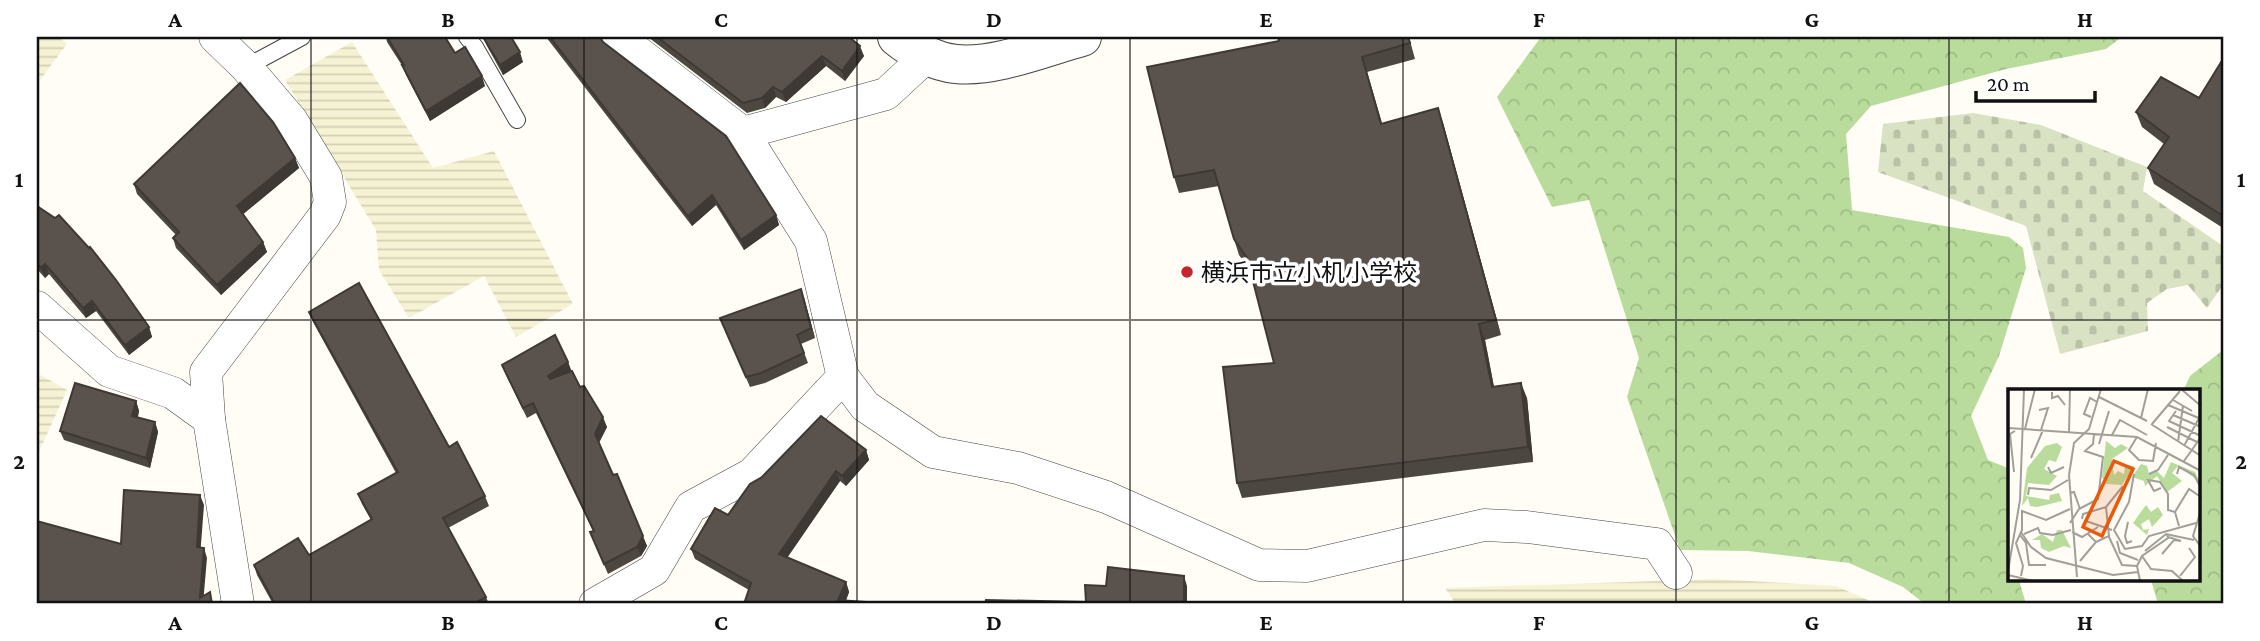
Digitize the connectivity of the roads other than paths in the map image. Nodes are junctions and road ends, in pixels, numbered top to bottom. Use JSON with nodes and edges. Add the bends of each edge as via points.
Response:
{"nodes":[{"id":1,"x":215,"y":37,"type":"edge"},
{"id":2,"x":302,"y":37,"type":"edge"},
{"id":3,"x":467,"y":37,"type":"edge"},
{"id":4,"x":618,"y":37,"type":"edge"},
{"id":5,"x":1083,"y":37,"type":"edge"},
{"id":6,"x":912,"y":47,"type":"edge"},
{"id":7,"x":246,"y":67,"type":"junction"},
{"id":8,"x":517,"y":120,"type":"dead end"},
{"id":9,"x":743,"y":133,"type":"junction"},
{"id":10,"x":37,"y":307,"type":"edge"},
{"id":11,"x":843,"y":377,"type":"junction"},
{"id":12,"x":209,"y":419,"type":"junction"},
{"id":13,"x":1676,"y":573,"type":"dead end"},
{"id":14,"x":238,"y":604,"type":"edge"},
{"id":15,"x":595,"y":604,"type":"edge"}],
"edges":[{"from":1,"to":7,"type":"street"},
{"from":2,"to":7,"type":"lane"},
{"from":3,"to":8,"type":"lane"},
{"from":4,"to":9,"type":"street"},
{"from":5,"to":6,"type":"street","via":[[991,62],[955,64]]},
{"from":6,"to":9,"type":"street","via":[[886,94]]},
{"from":7,"to":12,"type":"street","via":[[299,132],[326,177],[330,202],[325,215],[206,372]]},
{"from":9,"to":11,"type":"street","via":[[811,240]]},
{"from":10,"to":12,"type":"street","via":[[108,371],[173,393]]},
{"from":11,"to":13,"type":"street","via":[[865,406],[933,453],[1018,468],[1106,497],[1259,565],[1307,566],[1484,525],[1657,544]]},
{"from":11,"to":15,"type":"street","via":[[752,474],[691,507],[654,570]]},
{"from":12,"to":14,"type":"street"}]}
